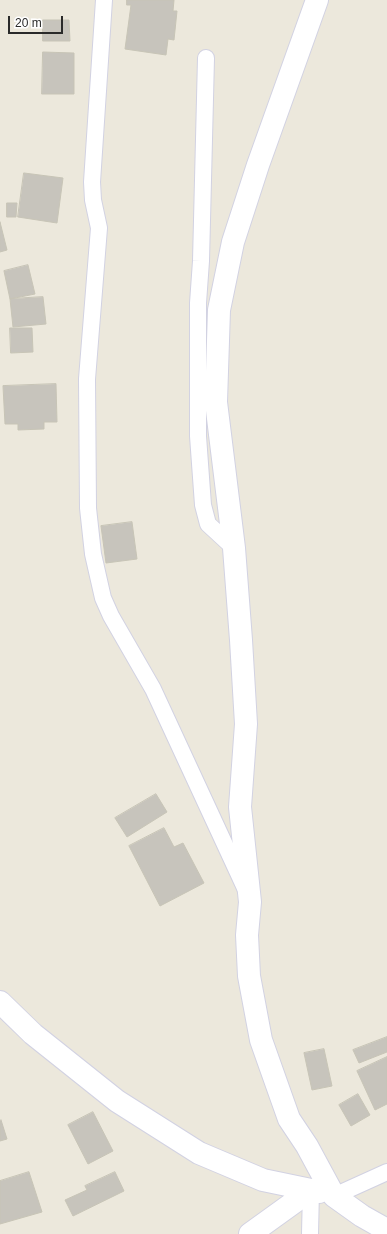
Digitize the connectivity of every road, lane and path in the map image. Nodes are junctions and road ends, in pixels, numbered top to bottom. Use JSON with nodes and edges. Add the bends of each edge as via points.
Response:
{"nodes":[{"id":1,"x":104,"y":0,"type":"edge"},
{"id":2,"x":317,"y":0,"type":"edge"},
{"id":3,"x":206,"y":58,"type":"dead end"},
{"id":4,"x":234,"y":548,"type":"junction"},
{"id":5,"x":250,"y":902,"type":"junction"},
{"id":6,"x":0,"y":1002,"type":"edge"},
{"id":7,"x":387,"y":1172,"type":"edge"},
{"id":8,"x":311,"y":1190,"type":"junction"},
{"id":9,"x":334,"y":1196,"type":"junction"},
{"id":10,"x":387,"y":1230,"type":"edge"},
{"id":11,"x":250,"y":1234,"type":"edge"},
{"id":12,"x":310,"y":1234,"type":"edge"}],
"edges":[{"from":1,"to":5,"type":"street","via":[[92,182],[99,228],[87,379],[88,508],[93,554],[108,610],[153,689],[176,736],[235,869],[244,883]]},
{"from":2,"to":4,"type":"main road","via":[[233,242],[219,310],[216,402]]},
{"from":3,"to":4,"type":"street","via":[[198,303],[198,436],[203,505],[208,524]]},
{"from":4,"to":5,"type":"main road","via":[[246,724],[240,807]]},
{"from":5,"to":9,"type":"main road","via":[[247,935],[249,976],[261,1040],[289,1119]]},
{"from":6,"to":8,"type":"main road","via":[[33,1034],[117,1101],[199,1153],[263,1180]]},
{"from":7,"to":9,"type":"street"},
{"from":8,"to":9,"type":"main road"},
{"from":8,"to":11,"type":"main road"},
{"from":8,"to":12,"type":"street"},
{"from":9,"to":10,"type":"main road"}]}
